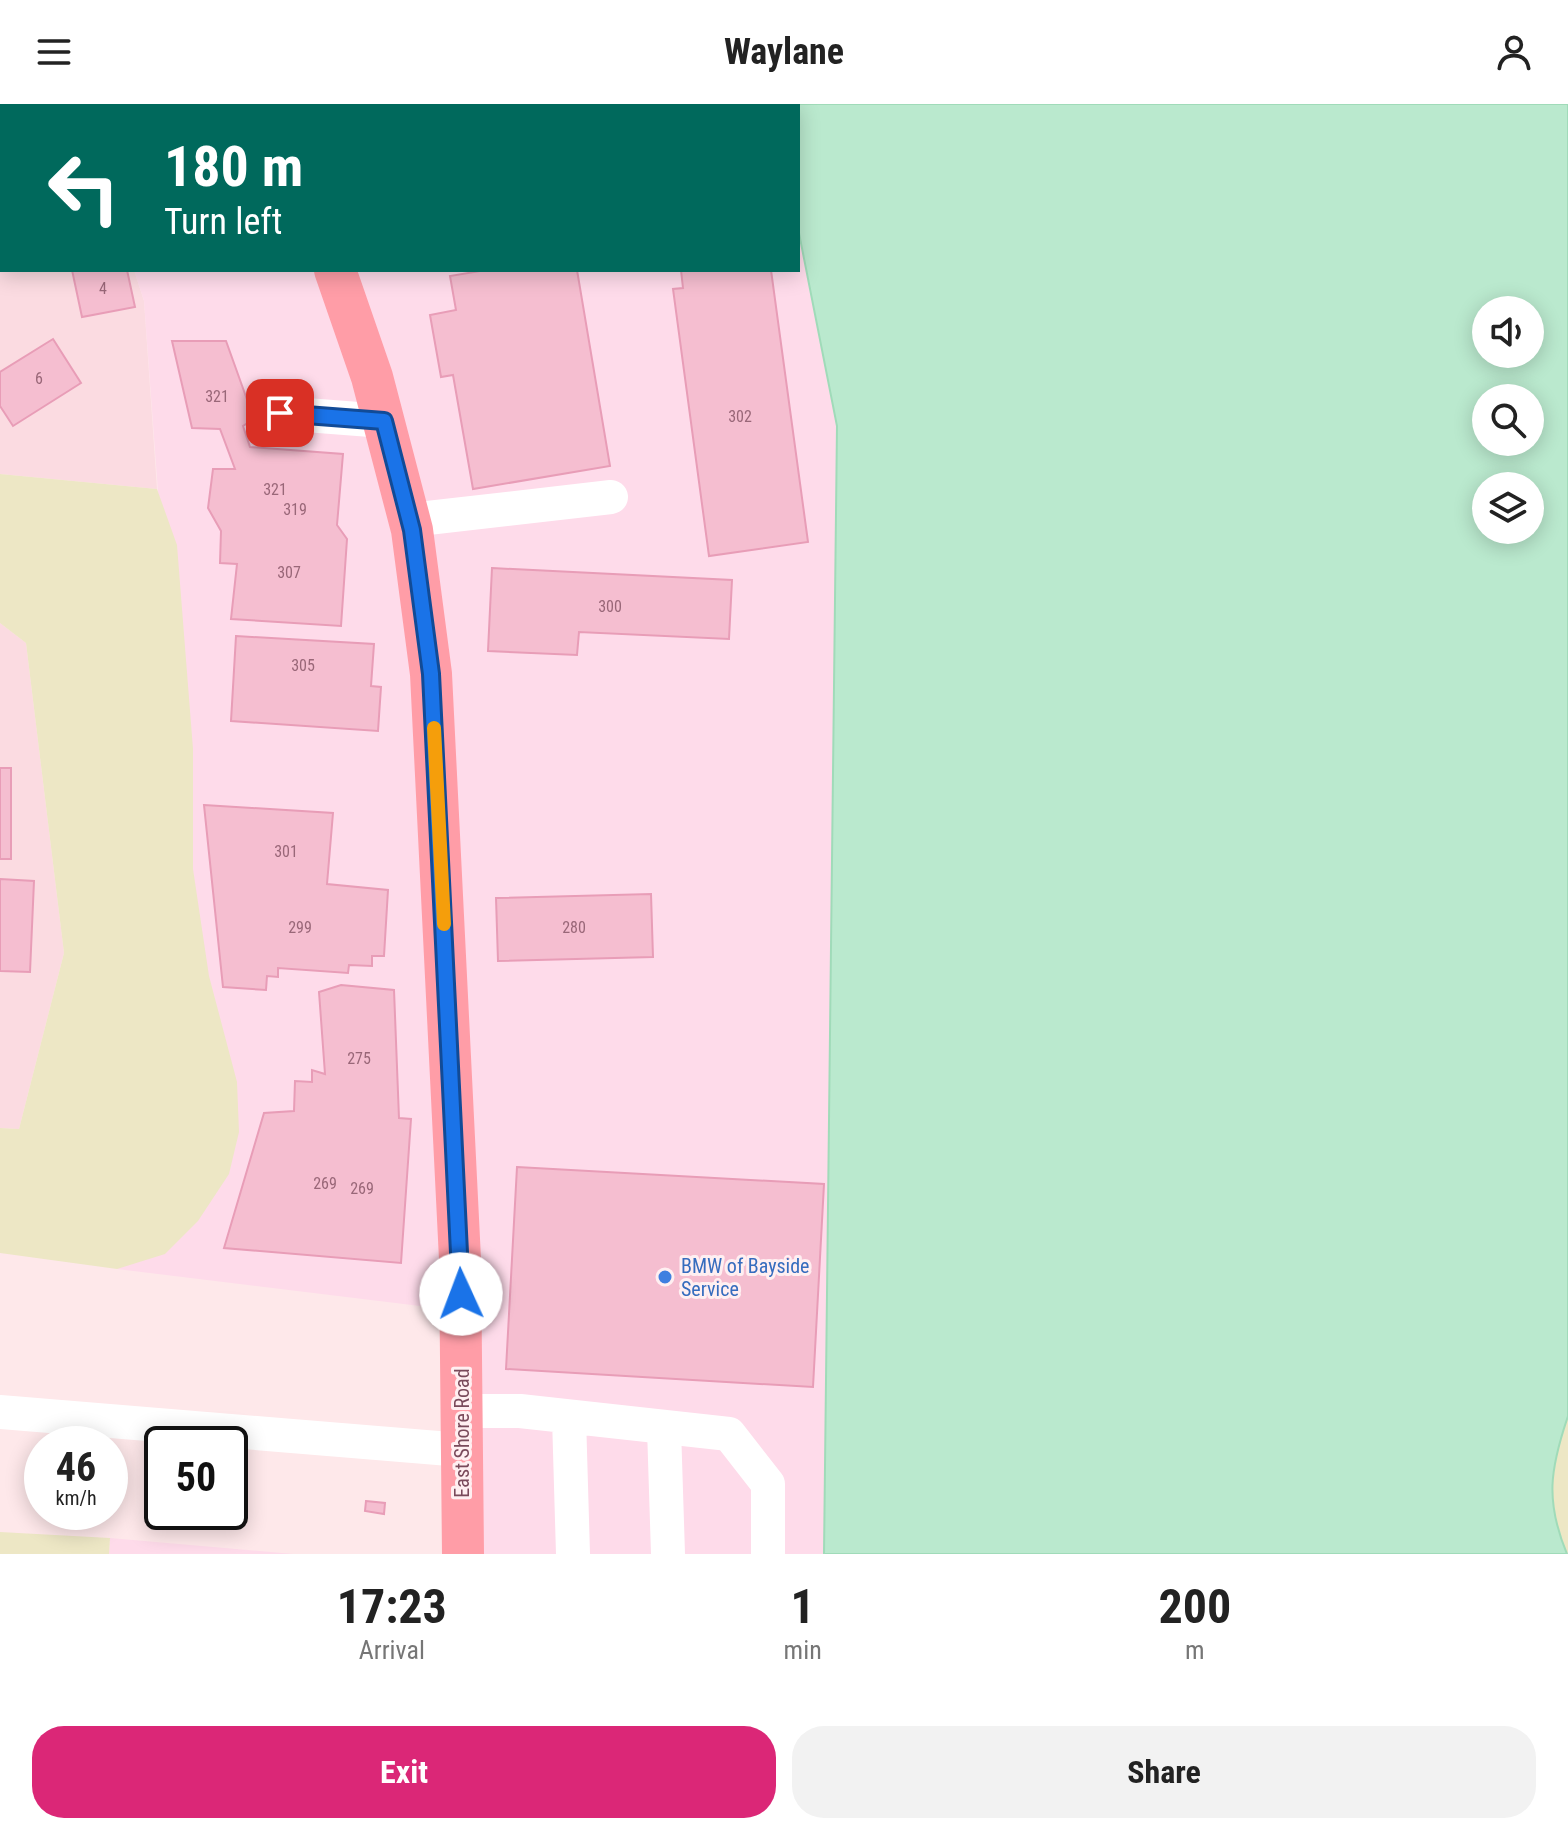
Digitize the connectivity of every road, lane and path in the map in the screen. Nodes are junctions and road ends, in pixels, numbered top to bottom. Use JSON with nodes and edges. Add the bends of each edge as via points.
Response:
{"nodes":[{"id":1,"x":336,"y":272,"type":"edge"},
{"id":2,"x":280,"y":413,"type":"dead end"},
{"id":3,"x":384,"y":421,"type":"junction"},
{"id":4,"x":611,"y":497,"type":"dead end"},
{"id":5,"x":410,"y":520,"type":"junction"},
{"id":6,"x":0,"y":1412,"type":"edge"},
{"id":7,"x":569,"y":1417,"type":"junction"},
{"id":8,"x":664,"y":1428,"type":"junction"},
{"id":9,"x":462,"y":1430,"type":"junction"},
{"id":10,"x":463,"y":1554,"type":"edge"},
{"id":11,"x":573,"y":1554,"type":"edge"},
{"id":12,"x":668,"y":1554,"type":"edge"},
{"id":13,"x":768,"y":1554,"type":"edge"}],
"edges":[{"from":1,"to":3,"type":"main road","name":"East Shore Road"},
{"from":2,"to":3,"type":"lane"},
{"from":3,"to":5,"type":"main road","name":"East Shore Road"},
{"from":4,"to":5,"type":"lane"},
{"from":5,"to":9,"type":"main road","name":"East Shore Road","via":[[432,690],[456,1170]]},
{"from":6,"to":9,"type":"lane"},
{"from":7,"to":8,"type":"lane"},
{"from":7,"to":9,"type":"lane","via":[[520,1411]]},
{"from":7,"to":11,"type":"lane"},
{"from":8,"to":12,"type":"lane"},
{"from":8,"to":13,"type":"lane","via":[[729,1434],[768,1484]]},
{"from":9,"to":10,"type":"main road","name":"East Shore Road"}]}
